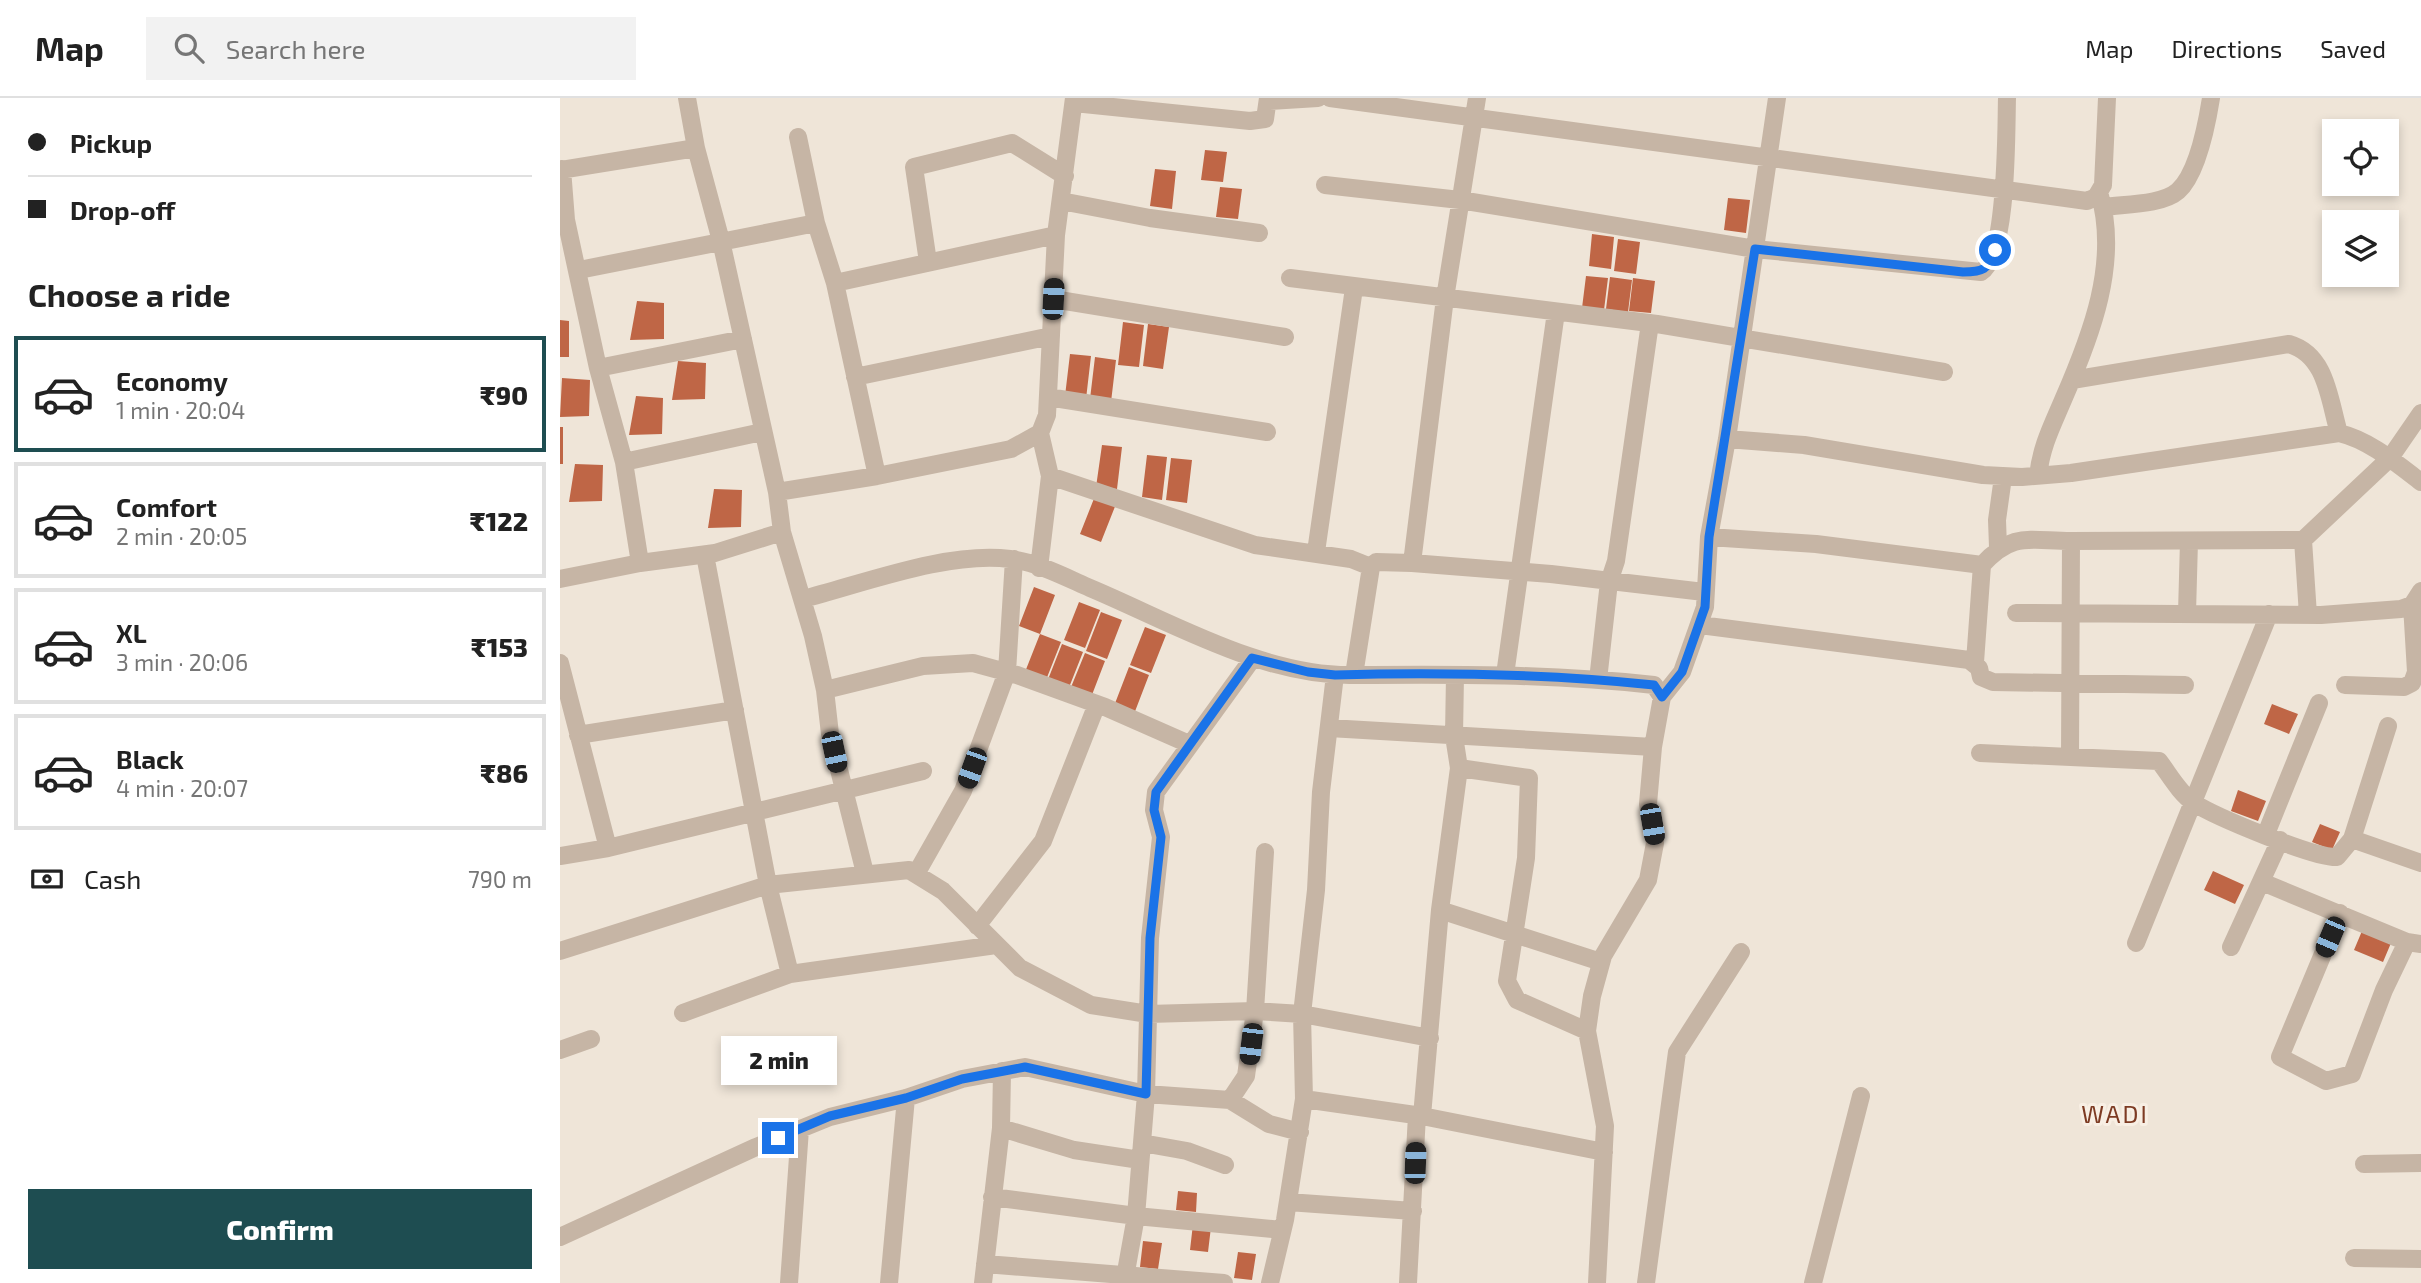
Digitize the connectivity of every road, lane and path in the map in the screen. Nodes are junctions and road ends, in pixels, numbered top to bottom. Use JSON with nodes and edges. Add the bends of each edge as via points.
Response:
{"nodes":[{"id":1,"x":687,"y":98,"type":"edge"},
{"id":2,"x":1318,"y":98,"type":"edge"},
{"id":3,"x":1330,"y":98,"type":"edge"},
{"id":4,"x":1477,"y":98,"type":"edge"},
{"id":5,"x":1777,"y":98,"type":"edge"},
{"id":6,"x":2007,"y":98,"type":"edge"},
{"id":7,"x":2107,"y":98,"type":"edge"},
{"id":8,"x":2211,"y":98,"type":"edge"},
{"id":9,"x":1268,"y":99,"type":"edge"},
{"id":10,"x":1074,"y":100,"type":"edge"},
{"id":11,"x":1173,"y":106,"type":"edge"},
{"id":12,"x":1473,"y":118,"type":"junction"},
{"id":13,"x":798,"y":137,"type":"dead end"},
{"id":14,"x":696,"y":148,"type":"junction"},
{"id":15,"x":1768,"y":158,"type":"junction"},
{"id":16,"x":561,"y":170,"type":"edge"},
{"id":17,"x":1065,"y":176,"type":"junction"},
{"id":18,"x":1325,"y":185,"type":"dead end"},
{"id":19,"x":2004,"y":188,"type":"junction"},
{"id":20,"x":1460,"y":200,"type":"junction"},
{"id":21,"x":2101,"y":200,"type":"junction"},
{"id":22,"x":1061,"y":201,"type":"junction"},
{"id":23,"x":563,"y":221,"type":"edge"},
{"id":24,"x":816,"y":223,"type":"junction"},
{"id":25,"x":1259,"y":233,"type":"dead end"},
{"id":26,"x":1056,"y":235,"type":"junction"},
{"id":27,"x":722,"y":241,"type":"junction"},
{"id":28,"x":1755,"y":249,"type":"junction"},
{"id":29,"x":928,"y":262,"type":"junction"},
{"id":30,"x":579,"y":270,"type":"junction"},
{"id":31,"x":1290,"y":278,"type":"dead end"},
{"id":32,"x":835,"y":283,"type":"junction"},
{"id":33,"x":1354,"y":288,"type":"junction"},
{"id":34,"x":1446,"y":298,"type":"junction"},
{"id":35,"x":1053,"y":299,"type":"junction"},
{"id":36,"x":1556,"y":312,"type":"junction"},
{"id":37,"x":1650,"y":323,"type":"junction"},
{"id":38,"x":1051,"y":336,"type":"junction"},
{"id":39,"x":1285,"y":337,"type":"dead end"},
{"id":40,"x":1741,"y":337,"type":"junction"},
{"id":41,"x":743,"y":339,"type":"junction"},
{"id":42,"x":598,"y":368,"type":"junction"},
{"id":43,"x":1944,"y":372,"type":"dead end"},
{"id":44,"x":855,"y":377,"type":"junction"},
{"id":45,"x":2072,"y":380,"type":"junction"},
{"id":46,"x":1048,"y":397,"type":"junction"},
{"id":47,"x":2421,"y":413,"type":"edge"},
{"id":48,"x":762,"y":432,"type":"junction"},
{"id":49,"x":1267,"y":432,"type":"dead end"},
{"id":50,"x":1040,"y":433,"type":"junction"},
{"id":51,"x":2339,"y":433,"type":"junction"},
{"id":52,"x":1727,"y":439,"type":"junction"},
{"id":53,"x":2390,"y":458,"type":"junction"},
{"id":54,"x":624,"y":462,"type":"junction"},
{"id":55,"x":877,"y":476,"type":"junction"},
{"id":56,"x":1050,"y":476,"type":"junction"},
{"id":57,"x":2038,"y":476,"type":"junction"},
{"id":58,"x":2003,"y":477,"type":"junction"},
{"id":59,"x":2421,"y":482,"type":"edge"},
{"id":60,"x":777,"y":492,"type":"junction"},
{"id":61,"x":782,"y":532,"type":"junction"},
{"id":62,"x":1709,"y":537,"type":"junction"},
{"id":63,"x":2303,"y":540,"type":"junction"},
{"id":64,"x":2071,"y":541,"type":"junction"},
{"id":65,"x":2189,"y":541,"type":"junction"},
{"id":66,"x":1998,"y":547,"type":"junction"},
{"id":67,"x":1316,"y":552,"type":"junction"},
{"id":68,"x":705,"y":555,"type":"junction"},
{"id":69,"x":1014,"y":559,"type":"junction"},
{"id":70,"x":639,"y":563,"type":"junction"},
{"id":71,"x":1412,"y":563,"type":"junction"},
{"id":72,"x":1982,"y":565,"type":"junction"},
{"id":73,"x":1371,"y":567,"type":"junction"},
{"id":74,"x":1039,"y":568,"type":"junction"},
{"id":75,"x":1517,"y":571,"type":"junction"},
{"id":76,"x":560,"y":579,"type":"edge"},
{"id":77,"x":1609,"y":582,"type":"junction"},
{"id":78,"x":1704,"y":592,"type":"junction"},
{"id":79,"x":2416,"y":598,"type":"edge"},
{"id":80,"x":803,"y":599,"type":"junction"},
{"id":81,"x":2016,"y":613,"type":"dead end"},
{"id":82,"x":2072,"y":613,"type":"junction"},
{"id":83,"x":2187,"y":613,"type":"junction"},
{"id":84,"x":2269,"y":614,"type":"junction"},
{"id":85,"x":2308,"y":615,"type":"junction"},
{"id":86,"x":1700,"y":625,"type":"junction"},
{"id":87,"x":1252,"y":658,"type":"junction"},
{"id":88,"x":1975,"y":662,"type":"junction"},
{"id":89,"x":560,"y":663,"type":"edge"},
{"id":90,"x":1007,"y":672,"type":"junction"},
{"id":91,"x":1335,"y":675,"type":"junction"},
{"id":92,"x":1354,"y":675,"type":"junction"},
{"id":93,"x":1455,"y":675,"type":"junction"},
{"id":94,"x":1505,"y":675,"type":"junction"},
{"id":95,"x":1598,"y":680,"type":"junction"},
{"id":96,"x":2070,"y":684,"type":"junction"},
{"id":97,"x":2185,"y":685,"type":"dead end"},
{"id":98,"x":2345,"y":685,"type":"dead end"},
{"id":99,"x":825,"y":690,"type":"junction"},
{"id":100,"x":1662,"y":697,"type":"junction"},
{"id":101,"x":2319,"y":703,"type":"dead end"},
{"id":102,"x":1097,"y":704,"type":"junction"},
{"id":103,"x":735,"y":710,"type":"junction"},
{"id":104,"x":2389,"y":726,"type":"dead end"},
{"id":105,"x":1329,"y":728,"type":"junction"},
{"id":106,"x":578,"y":735,"type":"junction"},
{"id":107,"x":1454,"y":736,"type":"junction"},
{"id":108,"x":1189,"y":744,"type":"junction"},
{"id":109,"x":1653,"y":747,"type":"junction"},
{"id":110,"x":1980,"y":754,"type":"dead end"},
{"id":111,"x":2070,"y":756,"type":"junction"},
{"id":112,"x":1459,"y":768,"type":"junction"},
{"id":113,"x":923,"y":771,"type":"dead end"},
{"id":114,"x":843,"y":789,"type":"junction"},
{"id":115,"x":2191,"y":802,"type":"junction"},
{"id":116,"x":753,"y":811,"type":"junction"},
{"id":117,"x":2273,"y":837,"type":"junction"},
{"id":118,"x":2352,"y":839,"type":"junction"},
{"id":119,"x":608,"y":848,"type":"junction"},
{"id":120,"x":1265,"y":852,"type":"dead end"},
{"id":121,"x":560,"y":856,"type":"edge"},
{"id":122,"x":2421,"y":863,"type":"edge"},
{"id":123,"x":865,"y":873,"type":"junction"},
{"id":124,"x":916,"y":874,"type":"junction"},
{"id":125,"x":2262,"y":882,"type":"junction"},
{"id":126,"x":768,"y":885,"type":"junction"},
{"id":127,"x":1440,"y":910,"type":"junction"},
{"id":128,"x":2340,"y":913,"type":"junction"},
{"id":129,"x":977,"y":926,"type":"junction"},
{"id":130,"x":1514,"y":932,"type":"junction"},
{"id":131,"x":2136,"y":943,"type":"dead end"},
{"id":132,"x":2414,"y":943,"type":"edge"},
{"id":133,"x":996,"y":945,"type":"junction"},
{"id":134,"x":2231,"y":947,"type":"dead end"},
{"id":135,"x":560,"y":951,"type":"edge"},
{"id":136,"x":1741,"y":952,"type":"dead end"},
{"id":137,"x":1601,"y":962,"type":"junction"},
{"id":138,"x":790,"y":974,"type":"junction"},
{"id":139,"x":1255,"y":1012,"type":"junction"},
{"id":140,"x":683,"y":1013,"type":"dead end"},
{"id":141,"x":1148,"y":1014,"type":"junction"},
{"id":142,"x":1303,"y":1014,"type":"junction"},
{"id":143,"x":1587,"y":1031,"type":"junction"},
{"id":144,"x":1430,"y":1038,"type":"junction"},
{"id":145,"x":592,"y":1040,"type":"dead end"},
{"id":146,"x":560,"y":1050,"type":"edge"},
{"id":147,"x":1002,"y":1071,"type":"junction"},
{"id":148,"x":1146,"y":1094,"type":"junction"},
{"id":149,"x":1861,"y":1096,"type":"dead end"},
{"id":150,"x":906,"y":1098,"type":"junction"},
{"id":151,"x":1304,"y":1099,"type":"junction"},
{"id":152,"x":1230,"y":1100,"type":"junction"},
{"id":153,"x":1420,"y":1115,"type":"junction"},
{"id":154,"x":1000,"y":1128,"type":"junction"},
{"id":155,"x":800,"y":1129,"type":"junction"},
{"id":156,"x":1300,"y":1132,"type":"junction"},
{"id":157,"x":1141,"y":1151,"type":"junction"},
{"id":158,"x":1604,"y":1152,"type":"junction"},
{"id":159,"x":2421,"y":1163,"type":"edge"},
{"id":160,"x":2364,"y":1164,"type":"dead end"},
{"id":161,"x":1225,"y":1165,"type":"dead end"},
{"id":162,"x":992,"y":1197,"type":"junction"},
{"id":163,"x":1288,"y":1202,"type":"junction"},
{"id":164,"x":1413,"y":1211,"type":"junction"},
{"id":165,"x":1136,"y":1216,"type":"junction"},
{"id":166,"x":1282,"y":1230,"type":"junction"},
{"id":167,"x":560,"y":1237,"type":"edge"},
{"id":168,"x":2354,"y":1258,"type":"dead end"},
{"id":169,"x":2421,"y":1259,"type":"edge"},
{"id":170,"x":985,"y":1264,"type":"junction"},
{"id":171,"x":1124,"y":1279,"type":"edge"},
{"id":172,"x":789,"y":1283,"type":"edge"},
{"id":173,"x":889,"y":1283,"type":"edge"},
{"id":174,"x":983,"y":1283,"type":"edge"},
{"id":175,"x":1224,"y":1283,"type":"edge"},
{"id":176,"x":1270,"y":1283,"type":"edge"},
{"id":177,"x":1408,"y":1283,"type":"edge"},
{"id":178,"x":1597,"y":1283,"type":"edge"},
{"id":179,"x":1646,"y":1283,"type":"edge"},
{"id":180,"x":1813,"y":1283,"type":"edge"}],
"edges":[{"from":1,"to":14,"type":"street"},
{"from":2,"to":9,"type":"street"},
{"from":3,"to":12,"type":"street"},
{"from":4,"to":12,"type":"street"},
{"from":5,"to":15,"type":"street"},
{"from":6,"to":19,"type":"street"},
{"from":7,"to":21,"type":"street"},
{"from":8,"to":21,"type":"street","via":[[2204,136],[2178,192],[2164,198]]},
{"from":9,"to":11,"type":"street","via":[[1265,119],[1250,121]]},
{"from":10,"to":11,"type":"street"},
{"from":10,"to":17,"type":"street"},
{"from":12,"to":15,"type":"street"},
{"from":12,"to":20,"type":"street"},
{"from":13,"to":24,"type":"street"},
{"from":14,"to":16,"type":"street"},
{"from":14,"to":27,"type":"street"},
{"from":15,"to":19,"type":"street"},
{"from":15,"to":28,"type":"street"},
{"from":16,"to":23,"type":"street"},
{"from":17,"to":22,"type":"street"},
{"from":17,"to":29,"type":"street","via":[[1012,143],[914,167]]},
{"from":18,"to":20,"type":"street"},
{"from":19,"to":21,"type":"street"},
{"from":19,"to":28,"type":"street","via":[[1995,250],[1988,268],[1981,272]]},
{"from":20,"to":28,"type":"street"},
{"from":20,"to":34,"type":"street"},
{"from":21,"to":45,"type":"street","via":[[2103,287]]},
{"from":22,"to":25,"type":"street"},
{"from":22,"to":26,"type":"street"},
{"from":23,"to":30,"type":"street"},
{"from":24,"to":27,"type":"street"},
{"from":24,"to":32,"type":"street"},
{"from":26,"to":29,"type":"street"},
{"from":26,"to":35,"type":"street"},
{"from":27,"to":30,"type":"street"},
{"from":27,"to":41,"type":"street"},
{"from":28,"to":40,"type":"street"},
{"from":29,"to":32,"type":"street"},
{"from":30,"to":42,"type":"street"},
{"from":31,"to":33,"type":"street"},
{"from":32,"to":44,"type":"street"},
{"from":33,"to":34,"type":"street"},
{"from":33,"to":67,"type":"street"},
{"from":34,"to":36,"type":"street"},
{"from":34,"to":71,"type":"street"},
{"from":35,"to":38,"type":"street"},
{"from":35,"to":39,"type":"street"},
{"from":36,"to":37,"type":"street"},
{"from":36,"to":75,"type":"street"},
{"from":37,"to":40,"type":"street"},
{"from":37,"to":77,"type":"street","via":[[1616,561]]},
{"from":38,"to":44,"type":"street"},
{"from":38,"to":46,"type":"street"},
{"from":40,"to":43,"type":"street"},
{"from":40,"to":52,"type":"street"},
{"from":41,"to":42,"type":"street"},
{"from":41,"to":48,"type":"street"},
{"from":42,"to":54,"type":"street"},
{"from":44,"to":55,"type":"street"},
{"from":45,"to":51,"type":"street","via":[[2289,344],[2313,356]]},
{"from":45,"to":57,"type":"street","via":[[2045,439]]},
{"from":46,"to":49,"type":"street"},
{"from":46,"to":50,"type":"street"},
{"from":47,"to":53,"type":"street"},
{"from":48,"to":54,"type":"street"},
{"from":48,"to":60,"type":"street"},
{"from":50,"to":55,"type":"street","via":[[1010,449]]},
{"from":50,"to":56,"type":"street"},
{"from":51,"to":53,"type":"street"},
{"from":51,"to":57,"type":"street"},
{"from":52,"to":58,"type":"street","via":[[1804,445]]},
{"from":52,"to":62,"type":"street"},
{"from":53,"to":59,"type":"street"},
{"from":53,"to":63,"type":"street"},
{"from":54,"to":70,"type":"street"},
{"from":55,"to":60,"type":"street"},
{"from":56,"to":67,"type":"street","via":[[1255,545]]},
{"from":56,"to":74,"type":"street"},
{"from":57,"to":58,"type":"street"},
{"from":58,"to":66,"type":"street"},
{"from":60,"to":61,"type":"street"},
{"from":61,"to":68,"type":"street"},
{"from":61,"to":80,"type":"street"},
{"from":62,"to":72,"type":"street","via":[[1816,544]]},
{"from":62,"to":78,"type":"street"},
{"from":63,"to":65,"type":"street"},
{"from":63,"to":85,"type":"street"},
{"from":64,"to":65,"type":"street"},
{"from":64,"to":66,"type":"street","via":[[2020,540]]},
{"from":64,"to":82,"type":"street"},
{"from":65,"to":83,"type":"street"},
{"from":66,"to":72,"type":"street"},
{"from":67,"to":73,"type":"street"},
{"from":68,"to":70,"type":"street"},
{"from":68,"to":103,"type":"street"},
{"from":69,"to":74,"type":"street"},
{"from":69,"to":80,"type":"street","via":[[961,558]]},
{"from":69,"to":90,"type":"street"},
{"from":70,"to":76,"type":"street"},
{"from":71,"to":73,"type":"street","via":[[1376,562]]},
{"from":71,"to":75,"type":"street"},
{"from":72,"to":88,"type":"street"},
{"from":73,"to":92,"type":"street"},
{"from":74,"to":87,"type":"street"},
{"from":75,"to":77,"type":"street"},
{"from":75,"to":94,"type":"street"},
{"from":77,"to":78,"type":"street"},
{"from":77,"to":95,"type":"street"},
{"from":78,"to":86,"type":"street"},
{"from":79,"to":85,"type":"street","via":[[2382,611]]},
{"from":79,"to":98,"type":"street","via":[[2412,684]]},
{"from":80,"to":99,"type":"street"},
{"from":81,"to":82,"type":"street"},
{"from":82,"to":83,"type":"street"},
{"from":82,"to":96,"type":"street"},
{"from":83,"to":84,"type":"street"},
{"from":84,"to":85,"type":"street"},
{"from":84,"to":115,"type":"street"},
{"from":86,"to":88,"type":"street"},
{"from":86,"to":100,"type":"street","via":[[1682,672]]},
{"from":87,"to":91,"type":"street"},
{"from":87,"to":108,"type":"street"},
{"from":88,"to":96,"type":"street","via":[[1986,680]]},
{"from":89,"to":106,"type":"street"},
{"from":90,"to":99,"type":"street","via":[[973,663],[947,663]]},
{"from":90,"to":102,"type":"street"},
{"from":90,"to":124,"type":"street","via":[[963,791]]},
{"from":91,"to":92,"type":"street"},
{"from":91,"to":105,"type":"street"},
{"from":92,"to":93,"type":"street"},
{"from":93,"to":94,"type":"street"},
{"from":93,"to":107,"type":"street"},
{"from":94,"to":95,"type":"street"},
{"from":95,"to":100,"type":"street","via":[[1654,685]]},
{"from":96,"to":97,"type":"street"},
{"from":96,"to":111,"type":"street"},
{"from":99,"to":114,"type":"street"},
{"from":100,"to":109,"type":"street"},
{"from":101,"to":117,"type":"street"},
{"from":102,"to":108,"type":"street"},
{"from":102,"to":129,"type":"street","via":[[1043,841]]},
{"from":103,"to":106,"type":"street"},
{"from":103,"to":116,"type":"street"},
{"from":104,"to":118,"type":"street"},
{"from":105,"to":107,"type":"street"},
{"from":105,"to":142,"type":"street"},
{"from":106,"to":119,"type":"street"},
{"from":107,"to":109,"type":"street"},
{"from":107,"to":112,"type":"street"},
{"from":108,"to":141,"type":"street","via":[[1156,792],[1154,810],[1161,837],[1150,938]]},
{"from":109,"to":137,"type":"street","via":[[1648,804],[1655,843],[1648,880]]},
{"from":110,"to":111,"type":"street"},
{"from":111,"to":115,"type":"street","via":[[2159,761]]},
{"from":112,"to":127,"type":"street"},
{"from":112,"to":130,"type":"street","via":[[1529,778],[1526,858]]},
{"from":113,"to":114,"type":"street"},
{"from":114,"to":116,"type":"street"},
{"from":114,"to":123,"type":"street"},
{"from":115,"to":117,"type":"street"},
{"from":115,"to":131,"type":"street"},
{"from":116,"to":119,"type":"street"},
{"from":116,"to":126,"type":"street"},
{"from":117,"to":118,"type":"street","via":[[2331,857],[2342,854]]},
{"from":117,"to":125,"type":"street"},
{"from":118,"to":122,"type":"street"},
{"from":119,"to":121,"type":"street"},
{"from":120,"to":139,"type":"street"},
{"from":123,"to":124,"type":"street","via":[[909,870]]},
{"from":123,"to":126,"type":"street"},
{"from":124,"to":129,"type":"street","via":[[943,891]]},
{"from":125,"to":128,"type":"street"},
{"from":125,"to":134,"type":"street"},
{"from":126,"to":135,"type":"street"},
{"from":126,"to":138,"type":"street"},
{"from":127,"to":130,"type":"street"},
{"from":127,"to":144,"type":"street"},
{"from":128,"to":132,"type":"street"},
{"from":128,"to":132,"type":"street","via":[[2280,1057],[2326,1081],[2353,1074],[2384,990]]},
{"from":129,"to":133,"type":"street"},
{"from":130,"to":137,"type":"street"},
{"from":130,"to":143,"type":"street","via":[[1507,981],[1517,1000]]},
{"from":133,"to":138,"type":"street"},
{"from":133,"to":141,"type":"street","via":[[1020,968],[1091,1005]]},
{"from":136,"to":179,"type":"street","via":[[1677,1052]]},
{"from":137,"to":143,"type":"street"},
{"from":138,"to":140,"type":"street"},
{"from":139,"to":141,"type":"street"},
{"from":139,"to":142,"type":"street"},
{"from":139,"to":152,"type":"street","via":[[1247,1076]]},
{"from":141,"to":148,"type":"street"},
{"from":142,"to":144,"type":"street"},
{"from":142,"to":151,"type":"street"},
{"from":143,"to":158,"type":"street","via":[[1605,1126]]},
{"from":144,"to":153,"type":"street"},
{"from":145,"to":146,"type":"street"},
{"from":147,"to":148,"type":"street","via":[[1025,1067]]},
{"from":147,"to":150,"type":"street"},
{"from":147,"to":154,"type":"street"},
{"from":148,"to":152,"type":"street"},
{"from":148,"to":157,"type":"street"},
{"from":149,"to":180,"type":"street"},
{"from":150,"to":155,"type":"street","via":[[830,1116]]},
{"from":150,"to":173,"type":"street"},
{"from":151,"to":153,"type":"street"},
{"from":151,"to":156,"type":"street"},
{"from":152,"to":156,"type":"street","via":[[1269,1124]]},
{"from":153,"to":158,"type":"street"},
{"from":153,"to":164,"type":"street"},
{"from":154,"to":157,"type":"street","via":[[1074,1150]]},
{"from":154,"to":162,"type":"street"},
{"from":155,"to":167,"type":"street"},
{"from":155,"to":172,"type":"street"},
{"from":156,"to":163,"type":"street"},
{"from":157,"to":161,"type":"street","via":[[1206,1157]]},
{"from":157,"to":165,"type":"street"},
{"from":158,"to":178,"type":"street"},
{"from":159,"to":160,"type":"street"},
{"from":162,"to":165,"type":"street"},
{"from":162,"to":170,"type":"street"},
{"from":163,"to":164,"type":"street"},
{"from":163,"to":166,"type":"street"},
{"from":164,"to":177,"type":"street"},
{"from":165,"to":166,"type":"street"},
{"from":165,"to":171,"type":"street"},
{"from":166,"to":176,"type":"street"},
{"from":168,"to":169,"type":"street"},
{"from":170,"to":171,"type":"street"},
{"from":170,"to":174,"type":"street"},
{"from":171,"to":175,"type":"street"}]}
